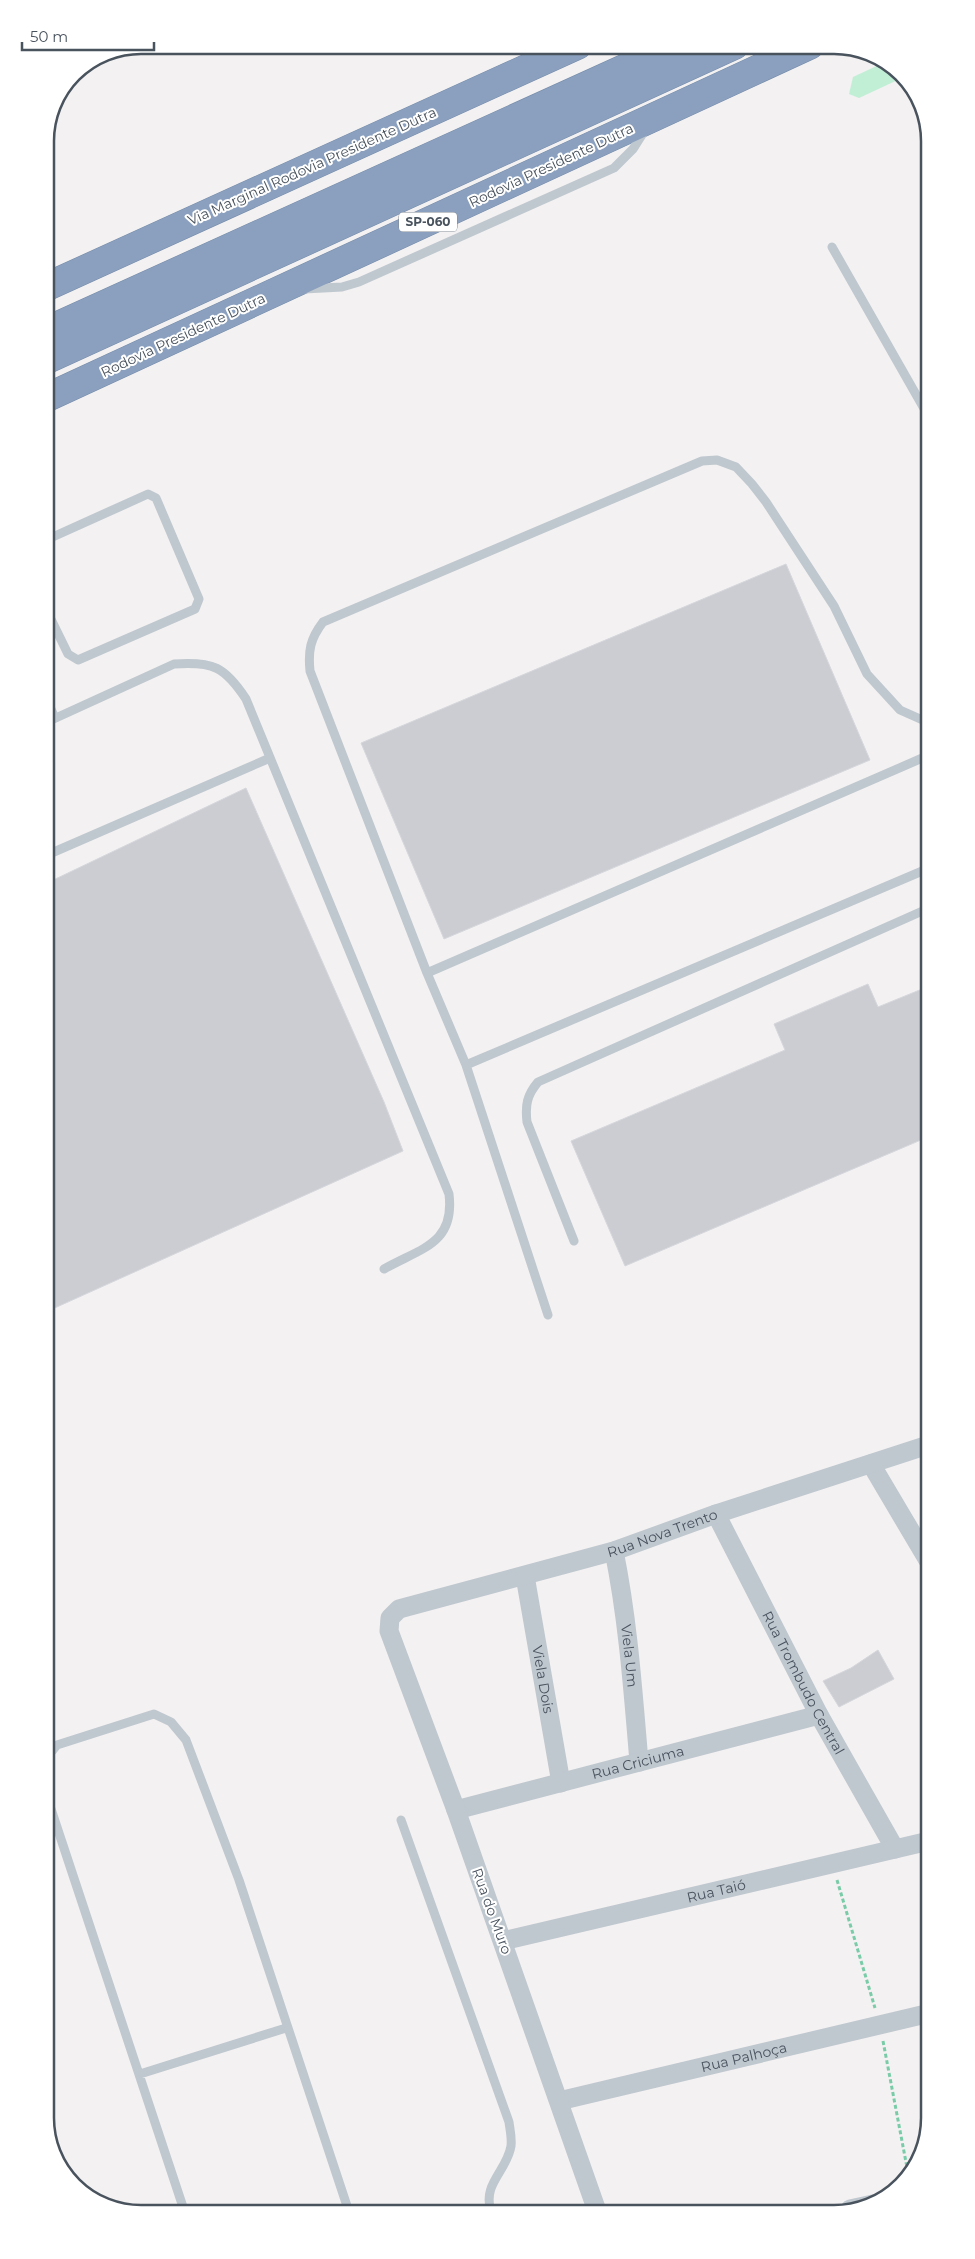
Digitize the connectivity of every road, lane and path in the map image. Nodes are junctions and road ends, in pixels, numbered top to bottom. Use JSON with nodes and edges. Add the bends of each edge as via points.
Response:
{"nodes":[{"id":1,"x":524,"y":54,"type":"edge"},
{"id":2,"x":558,"y":54,"type":"edge"},
{"id":3,"x":656,"y":54,"type":"edge"},
{"id":4,"x":715,"y":54,"type":"edge"},
{"id":5,"x":791,"y":54,"type":"edge"},
{"id":6,"x":382,"y":134,"type":"junction"},
{"id":7,"x":832,"y":247,"type":"dead end"},
{"id":8,"x":54,"y":283,"type":"edge"},
{"id":9,"x":54,"y":327,"type":"edge"},
{"id":10,"x":54,"y":356,"type":"edge"},
{"id":11,"x":54,"y":394,"type":"edge"},
{"id":12,"x":921,"y":403,"type":"edge"},
{"id":13,"x":54,"y":536,"type":"edge"},
{"id":14,"x":54,"y":625,"type":"edge"},
{"id":15,"x":54,"y":719,"type":"edge"},
{"id":16,"x":921,"y":720,"type":"edge"},
{"id":17,"x":270,"y":758,"type":"junction"},
{"id":18,"x":921,"y":759,"type":"edge"},
{"id":19,"x":54,"y":852,"type":"edge"},
{"id":20,"x":921,"y":872,"type":"edge"},
{"id":21,"x":921,"y":912,"type":"edge"},
{"id":22,"x":427,"y":973,"type":"junction"},
{"id":23,"x":466,"y":1065,"type":"junction"},
{"id":24,"x":574,"y":1241,"type":"dead end"},
{"id":25,"x":384,"y":1269,"type":"dead end"},
{"id":26,"x":548,"y":1315,"type":"dead end"},
{"id":27,"x":921,"y":1446,"type":"edge"},
{"id":28,"x":871,"y":1464,"type":"junction"},
{"id":29,"x":716,"y":1514,"type":"junction"},
{"id":30,"x":921,"y":1548,"type":"edge"},
{"id":31,"x":614,"y":1550,"type":"junction"},
{"id":32,"x":525,"y":1576,"type":"junction"},
{"id":33,"x":394,"y":1612,"type":"joint"},
{"id":34,"x":819,"y":1715,"type":"junction"},
{"id":35,"x":54,"y":1749,"type":"edge"},
{"id":36,"x":639,"y":1762,"type":"junction"},
{"id":37,"x":561,"y":1782,"type":"junction"},
{"id":38,"x":456,"y":1810,"type":"junction"},
{"id":39,"x":54,"y":1818,"type":"edge"},
{"id":40,"x":401,"y":1820,"type":"dead end"},
{"id":41,"x":921,"y":1843,"type":"edge"},
{"id":42,"x":895,"y":1848,"type":"junction"},
{"id":43,"x":503,"y":1941,"type":"junction"},
{"id":44,"x":921,"y":2015,"type":"edge"},
{"id":45,"x":286,"y":2028,"type":"junction"},
{"id":46,"x":140,"y":2074,"type":"junction"},
{"id":47,"x":559,"y":2101,"type":"junction"},
{"id":48,"x":182,"y":2205,"type":"edge"},
{"id":49,"x":347,"y":2205,"type":"edge"},
{"id":50,"x":490,"y":2205,"type":"edge"},
{"id":51,"x":596,"y":2205,"type":"edge"}],
"edges":[{"from":1,"to":6,"type":"highway","via":[[427,97]]},
{"from":2,"to":6,"type":"highway","name":"Via Marginal Rodovia Presidente Dutra"},
{"from":3,"to":9,"type":"highway"},
{"from":4,"to":10,"type":"highway","number":"SP-060"},
{"from":5,"to":11,"type":"highway","name":"Rodovia Presidente Dutra","number":"SP-060"},
{"from":6,"to":8,"type":"highway","name":"Via Marginal Rodovia Presidente Dutra"},
{"from":7,"to":12,"type":"lane"},
{"from":13,"to":14,"type":"lane","via":[[148,494],[156,498],[199,599],[195,609],[78,660],[68,654]]},
{"from":15,"to":17,"type":"lane","via":[[174,664],[195,662],[214,666],[232,679],[246,699]]},
{"from":16,"to":22,"type":"lane","via":[[900,710],[867,674],[834,606],[766,502],[736,467],[718,460],[702,461],[323,622],[313,636],[308,652],[310,671]]},
{"from":17,"to":19,"type":"lane"},
{"from":17,"to":25,"type":"lane","via":[[449,1194],[449,1224],[440,1237]]},
{"from":18,"to":22,"type":"lane"},
{"from":20,"to":23,"type":"lane"},
{"from":21,"to":24,"type":"lane","via":[[538,1082],[528,1094],[527,1122]]},
{"from":22,"to":23,"type":"lane"},
{"from":23,"to":26,"type":"lane"},
{"from":27,"to":28,"type":"street","name":"Rua Nova Trento"},
{"from":28,"to":29,"type":"street","name":"Rua Nova Trento"},
{"from":28,"to":30,"type":"street"},
{"from":29,"to":31,"type":"street","name":"Rua Nova Trento"},
{"from":29,"to":34,"type":"street","name":"Rua Trombudo Central"},
{"from":31,"to":32,"type":"street","name":"Rua Nova Trento"},
{"from":31,"to":36,"type":"street","name":"Viela Um","via":[[630,1653]]},
{"from":32,"to":33,"type":"street","name":"Rua Nova Trento"},
{"from":32,"to":37,"type":"street","name":"Viela Dois"},
{"from":33,"to":38,"type":"street","name":"Rua do Muro","via":[[389,1631]]},
{"from":34,"to":36,"type":"street","name":"Rua Criciuma"},
{"from":34,"to":42,"type":"street","name":"Rua Trombudo Central"},
{"from":35,"to":45,"type":"lane","via":[[58,1745],[154,1714],[171,1722],[186,1740],[238,1880]]},
{"from":36,"to":37,"type":"street","name":"Rua Criciuma"},
{"from":37,"to":38,"type":"street","name":"Rua Criciuma"},
{"from":38,"to":43,"type":"street","name":"Rua do Muro"},
{"from":39,"to":46,"type":"lane"},
{"from":40,"to":50,"type":"lane","via":[[509,2122],[511,2147],[491,2186]]},
{"from":41,"to":42,"type":"street","name":"Rua Taió"},
{"from":42,"to":43,"type":"street","name":"Rua Taió"},
{"from":43,"to":47,"type":"street","name":"Rua do Muro"},
{"from":44,"to":47,"type":"street","name":"Rua Palhoça"},
{"from":45,"to":46,"type":"lane"},
{"from":45,"to":49,"type":"lane"},
{"from":46,"to":48,"type":"lane"},
{"from":47,"to":51,"type":"street","name":"Rua do Muro"}]}
